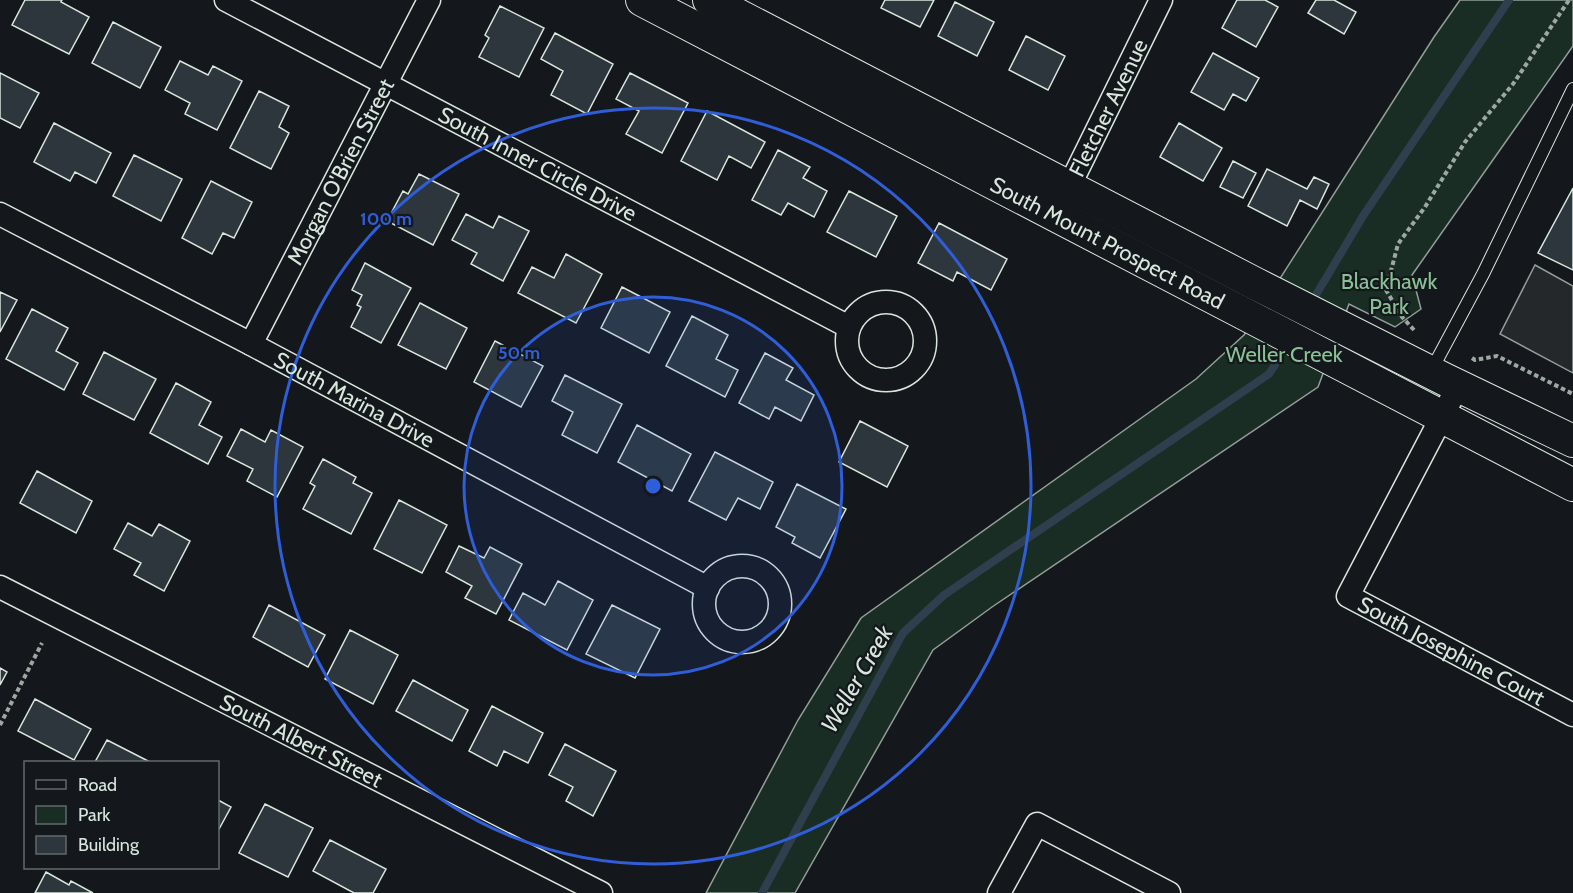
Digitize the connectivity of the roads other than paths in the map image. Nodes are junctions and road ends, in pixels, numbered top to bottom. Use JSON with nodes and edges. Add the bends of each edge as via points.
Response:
{"nodes":[{"id":1,"x":226,"y":0,"type":"edge"},
{"id":2,"x":429,"y":0,"type":"edge"},
{"id":3,"x":642,"y":0,"type":"edge"},
{"id":4,"x":709,"y":0,"type":"edge"},
{"id":5,"x":1161,"y":0,"type":"edge"},
{"id":6,"x":386,"y":84,"type":"junction"},
{"id":7,"x":1573,"y":89,"type":"edge"},
{"id":8,"x":1070,"y":187,"type":"junction"},
{"id":9,"x":0,"y":214,"type":"edge"},
{"id":10,"x":1055,"y":216,"type":"junction"},
{"id":11,"x":849,"y":327,"type":"dead end"},
{"id":12,"x":251,"y":344,"type":"junction"},
{"id":13,"x":1437,"y":359,"type":"junction"},
{"id":14,"x":1458,"y":386,"type":"junction"},
{"id":15,"x":1443,"y":416,"type":"junction"},
{"id":16,"x":1573,"y":441,"type":"edge"},
{"id":17,"x":1573,"y":485,"type":"edge"},
{"id":18,"x":0,"y":587,"type":"edge"},
{"id":19,"x":708,"y":588,"type":"dead end"},
{"id":20,"x":1573,"y":715,"type":"edge"},
{"id":21,"x":601,"y":893,"type":"edge"},
{"id":22,"x":999,"y":893,"type":"edge"},
{"id":23,"x":1169,"y":893,"type":"edge"}],
"edges":[{"from":1,"to":6,"type":"street","name":"South Inner Circle Drive"},
{"from":2,"to":6,"type":"street","name":"Morgan O'Brien Street"},
{"from":3,"to":10,"type":"main road","name":"South Mount Prospect Road"},
{"from":4,"to":8,"type":"main road","name":"South Mount Prospect Road"},
{"from":5,"to":8,"type":"street","name":"Fletcher Avenue"},
{"from":6,"to":11,"type":"street","name":"South Inner Circle Drive"},
{"from":6,"to":12,"type":"street","name":"Morgan O'Brien Street"},
{"from":7,"to":13,"type":"lane"},
{"from":8,"to":10,"type":"street","name":"Fletcher Avenue"},
{"from":8,"to":13,"type":"main road","name":"South Mount Prospect Road","via":[[1395,354]]},
{"from":9,"to":12,"type":"street","name":"South Marina Drive"},
{"from":10,"to":15,"type":"main road","name":"South Mount Prospect Road"},
{"from":12,"to":19,"type":"street","name":"South Marina Drive"},
{"from":13,"to":14,"type":"main road","name":"South Mount Prospect Road"},
{"from":14,"to":15,"type":"street","name":"South Josephine Court"},
{"from":14,"to":16,"type":"main road","name":"South Mount Prospect Road"},
{"from":15,"to":17,"type":"main road","name":"South Mount Prospect Road"},
{"from":15,"to":20,"type":"street","name":"South Josephine Court","via":[[1348,596]]},
{"from":18,"to":21,"type":"street","name":"South Albert Street"},
{"from":22,"to":23,"type":"street","via":[[1037,824]]}]}
